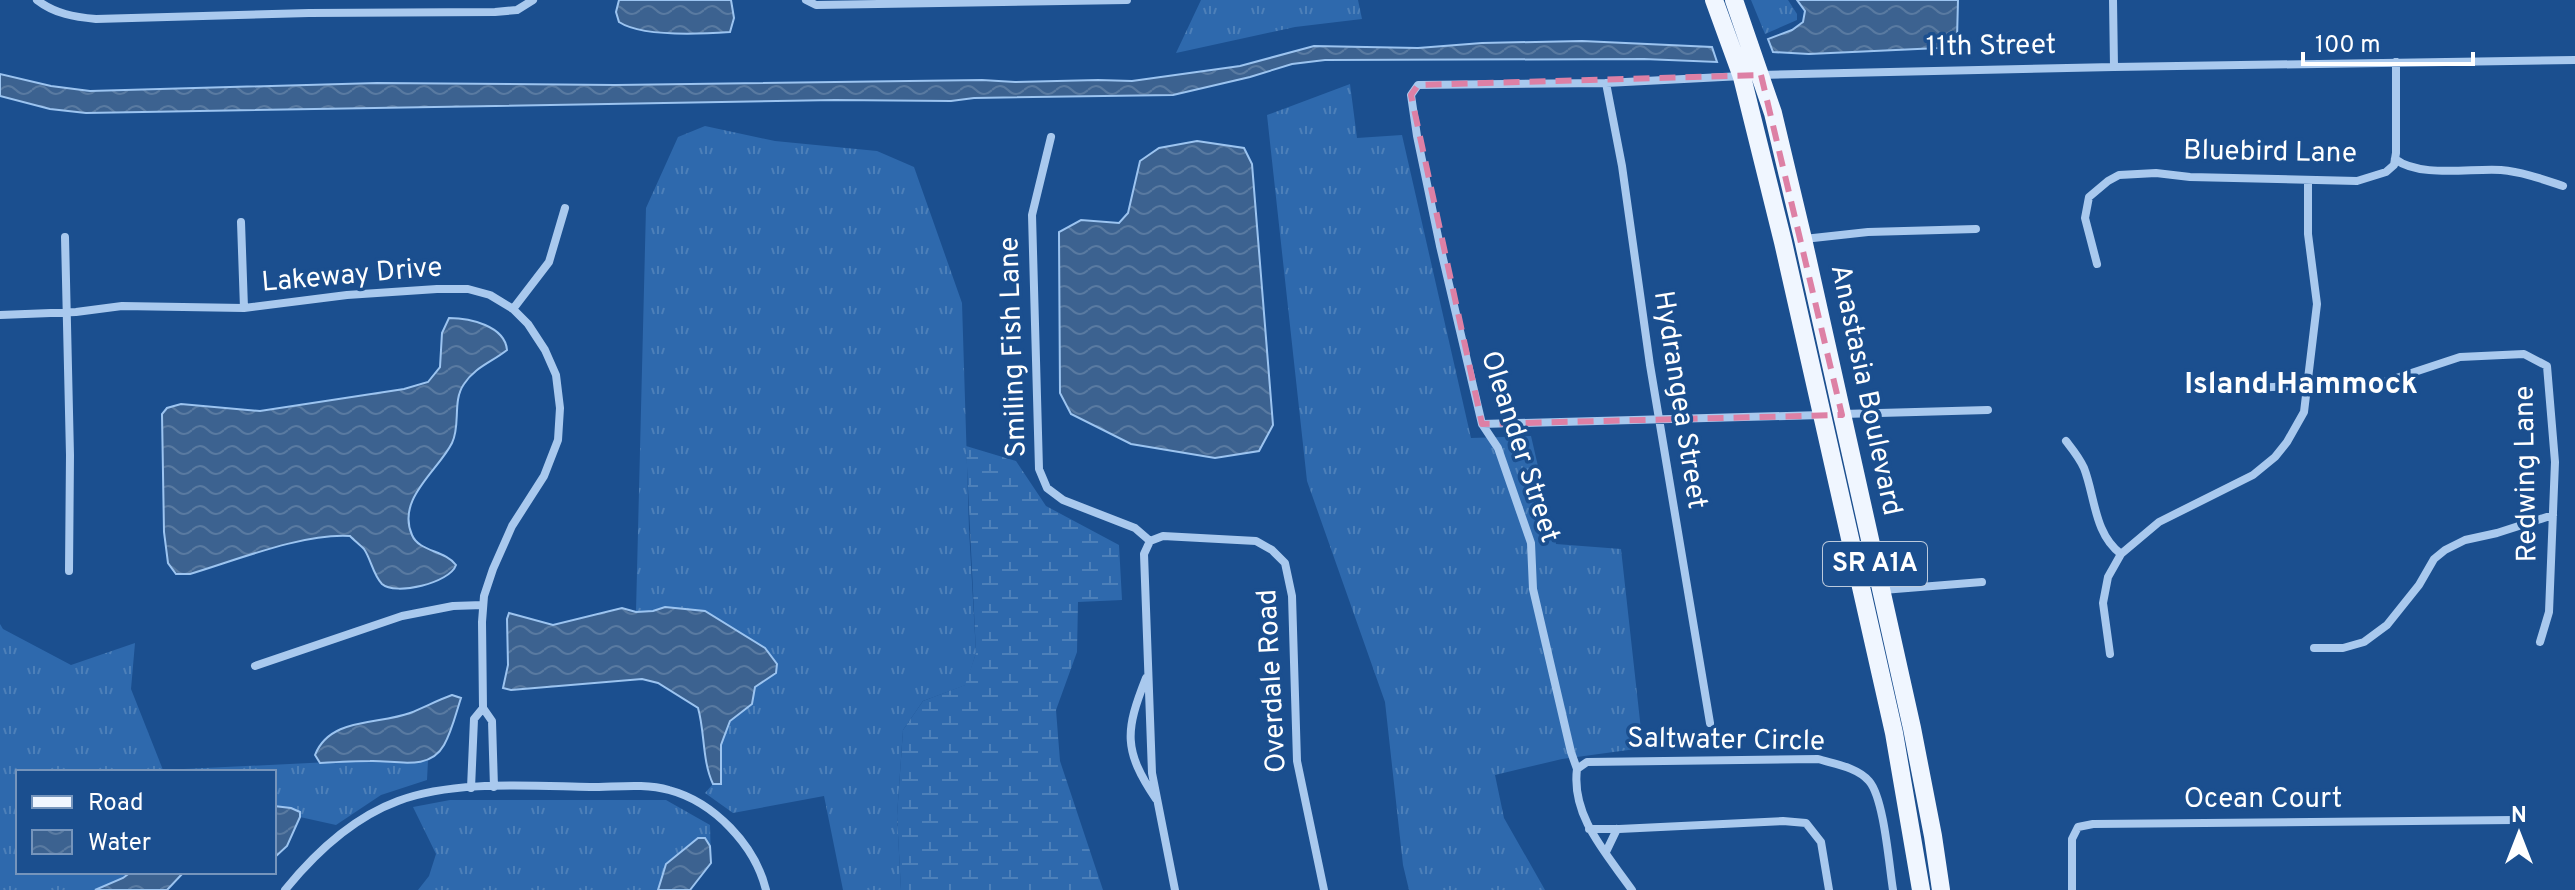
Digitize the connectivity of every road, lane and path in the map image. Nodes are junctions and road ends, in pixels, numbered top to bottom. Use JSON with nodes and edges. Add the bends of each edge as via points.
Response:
{"nodes":[{"id":1,"x":37,"y":0,"type":"edge"},
{"id":2,"x":309,"y":0,"type":"edge"},
{"id":3,"x":533,"y":0,"type":"edge"},
{"id":4,"x":806,"y":0,"type":"edge"},
{"id":5,"x":1127,"y":0,"type":"edge"},
{"id":6,"x":1714,"y":0,"type":"edge"},
{"id":7,"x":1734,"y":0,"type":"edge"},
{"id":8,"x":2113,"y":0,"type":"edge"},
{"id":9,"x":966,"y":1,"type":"edge"},
{"id":10,"x":309,"y":13,"type":"junction"},
{"id":11,"x":2575,"y":60,"type":"edge"},
{"id":12,"x":2396,"y":62,"type":"junction"},
{"id":13,"x":2114,"y":67,"type":"junction"},
{"id":14,"x":1751,"y":76,"type":"junction"},
{"id":15,"x":1606,"y":83,"type":"junction"},
{"id":16,"x":1413,"y":92,"type":"joint"},
{"id":17,"x":1051,"y":137,"type":"dead end"},
{"id":18,"x":2395,"y":159,"type":"junction"},
{"id":19,"x":2308,"y":180,"type":"junction"},
{"id":20,"x":2563,"y":186,"type":"dead end"},
{"id":21,"x":565,"y":208,"type":"dead end"},
{"id":22,"x":241,"y":222,"type":"dead end"},
{"id":23,"x":1976,"y":229,"type":"dead end"},
{"id":24,"x":65,"y":237,"type":"dead end"},
{"id":25,"x":1803,"y":239,"type":"junction"},
{"id":26,"x":2097,"y":264,"type":"dead end"},
{"id":27,"x":244,"y":308,"type":"junction"},
{"id":28,"x":513,"y":309,"type":"junction"},
{"id":29,"x":68,"y":313,"type":"junction"},
{"id":30,"x":0,"y":315,"type":"edge"},
{"id":31,"x":2308,"y":386,"type":"junction"},
{"id":32,"x":2252,"y":388,"type":"dead end"},
{"id":33,"x":1988,"y":410,"type":"dead end"},
{"id":34,"x":1822,"y":415,"type":"junction"},
{"id":35,"x":1842,"y":415,"type":"junction"},
{"id":36,"x":1661,"y":419,"type":"junction"},
{"id":37,"x":1482,"y":424,"type":"junction"},
{"id":38,"x":2066,"y":441,"type":"dead end"},
{"id":39,"x":2553,"y":515,"type":"junction"},
{"id":40,"x":1150,"y":541,"type":"junction"},
{"id":41,"x":2121,"y":554,"type":"junction"},
{"id":42,"x":69,"y":571,"type":"dead end"},
{"id":43,"x":1982,"y":582,"type":"dead end"},
{"id":44,"x":1881,"y":590,"type":"junction"},
{"id":45,"x":483,"y":605,"type":"junction"},
{"id":46,"x":2540,"y":642,"type":"dead end"},
{"id":47,"x":2314,"y":648,"type":"dead end"},
{"id":48,"x":2110,"y":654,"type":"dead end"},
{"id":49,"x":255,"y":666,"type":"dead end"},
{"id":50,"x":1147,"y":673,"type":"junction"},
{"id":51,"x":483,"y":708,"type":"junction"},
{"id":52,"x":1710,"y":723,"type":"dead end"},
{"id":53,"x":1577,"y":769,"type":"junction"},
{"id":54,"x":494,"y":787,"type":"junction"},
{"id":55,"x":471,"y":788,"type":"junction"},
{"id":56,"x":1158,"y":802,"type":"junction"},
{"id":57,"x":2514,"y":820,"type":"dead end"},
{"id":58,"x":1589,"y":829,"type":"junction"},
{"id":59,"x":1617,"y":829,"type":"junction"},
{"id":60,"x":1606,"y":852,"type":"junction"},
{"id":61,"x":285,"y":890,"type":"edge"},
{"id":62,"x":766,"y":890,"type":"edge"},
{"id":63,"x":1175,"y":890,"type":"edge"},
{"id":64,"x":1324,"y":890,"type":"edge"},
{"id":65,"x":1632,"y":890,"type":"edge"},
{"id":66,"x":1829,"y":890,"type":"edge"},
{"id":67,"x":1893,"y":890,"type":"edge"},
{"id":68,"x":1921,"y":890,"type":"edge"},
{"id":69,"x":1941,"y":890,"type":"edge"},
{"id":70,"x":2072,"y":890,"type":"edge"}],
"edges":[{"from":1,"to":10,"type":"street","via":[[54,11],[96,19]]},
{"from":2,"to":10,"type":"street"},
{"from":3,"to":10,"type":"street","via":[[517,10],[495,12]]},
{"from":4,"to":9,"type":"street","via":[[816,5]]},
{"from":5,"to":9,"type":"street"},
{"from":6,"to":14,"type":"main road","name":"Anastasia Boulevard","number":"SR A1A"},
{"from":7,"to":14,"type":"main road","name":"Anastasia Boulevard","number":"SR A1A"},
{"from":8,"to":13,"type":"street"},
{"from":11,"to":12,"type":"street","name":"11th Street"},
{"from":12,"to":13,"type":"street","name":"11th Street"},
{"from":12,"to":18,"type":"street"},
{"from":13,"to":14,"type":"street","name":"11th Street"},
{"from":14,"to":15,"type":"street","name":"11th Street"},
{"from":14,"to":25,"type":"main road","name":"Anastasia Boulevard","number":"SR A1A","via":[[1773,113]]},
{"from":14,"to":34,"type":"main road","name":"Anastasia Boulevard","number":"SR A1A"},
{"from":15,"to":16,"type":"street","name":"11th Street","via":[[1418,85]]},
{"from":15,"to":36,"type":"street","name":"Hydrangea Street"},
{"from":16,"to":37,"type":"street","name":"Oleander Street","via":[[1412,112]]},
{"from":17,"to":40,"type":"street","name":"Smiling Fish Lane","via":[[1032,215],[1039,469],[1047,488],[1063,500],[1135,528]]},
{"from":18,"to":19,"type":"street","name":"Bluebird Lane","via":[[2386,172],[2357,181]]},
{"from":18,"to":20,"type":"street","name":"Bluebird Lane","via":[[2421,169],[2528,174]]},
{"from":19,"to":26,"type":"street","name":"Bluebird Lane","via":[[2119,175],[2089,197],[2085,218]]},
{"from":19,"to":31,"type":"street","via":[[2317,304]]},
{"from":21,"to":28,"type":"street","via":[[549,262]]},
{"from":22,"to":27,"type":"street"},
{"from":23,"to":25,"type":"street"},
{"from":24,"to":29,"type":"street"},
{"from":25,"to":35,"type":"main road","name":"Anastasia Boulevard","number":"SR A1A"},
{"from":27,"to":28,"type":"street","name":"Lakeway Drive","via":[[468,289]]},
{"from":27,"to":29,"type":"street","name":"Lakeway Drive","via":[[122,306]]},
{"from":28,"to":45,"type":"street","name":"Lakeway Drive","via":[[545,350],[556,375],[558,440],[544,476],[512,526]]},
{"from":29,"to":30,"type":"street","name":"Lakeway Drive"},
{"from":29,"to":42,"type":"street"},
{"from":31,"to":32,"type":"street","name":"Redwing Lane"},
{"from":31,"to":39,"type":"street","name":"Redwing Lane","via":[[2369,387],[2460,357],[2524,354],[2537,359],[2547,366],[2555,462]]},
{"from":31,"to":41,"type":"street","via":[[2304,412],[2275,457],[2253,475],[2159,522]]},
{"from":33,"to":35,"type":"street"},
{"from":34,"to":35,"type":"street"},
{"from":34,"to":36,"type":"street"},
{"from":34,"to":68,"type":"main road","name":"Anastasia Boulevard","number":"SR A1A","via":[[1894,733]]},
{"from":35,"to":44,"type":"main road","name":"Anastasia Boulevard","number":"SR A1A"},
{"from":36,"to":37,"type":"street"},
{"from":36,"to":52,"type":"street","name":"Hydrangea Street"},
{"from":37,"to":53,"type":"street","name":"Oleander Street","via":[[1498,448],[1531,543],[1533,589]]},
{"from":38,"to":41,"type":"street","via":[[2084,468],[2104,535]]},
{"from":39,"to":46,"type":"street","name":"Redwing Lane","via":[[2549,612]]},
{"from":39,"to":47,"type":"street","via":[[2445,550],[2387,625],[2364,642]]},
{"from":40,"to":50,"type":"street","via":[[1144,554]]},
{"from":40,"to":64,"type":"street","name":"Overdale Road","via":[[1163,536],[1256,541],[1285,563],[1292,596],[1297,761]]},
{"from":41,"to":48,"type":"street","via":[[2108,577],[2103,603]]},
{"from":43,"to":44,"type":"street"},
{"from":44,"to":69,"type":"main road","name":"Anastasia Boulevard","number":"SR A1A"},
{"from":45,"to":49,"type":"street","via":[[402,616]]},
{"from":45,"to":51,"type":"street","name":"Lakeway Drive"},
{"from":50,"to":56,"type":"street"},
{"from":50,"to":56,"type":"street","via":[[1132,714],[1130,743]]},
{"from":51,"to":54,"type":"street","name":"Lakeway Drive","via":[[492,721]]},
{"from":51,"to":55,"type":"street","name":"Lakeway Drive","via":[[474,719]]},
{"from":53,"to":58,"type":"street","via":[[1579,805]]},
{"from":53,"to":67,"type":"street","name":"Saltwater Circle","via":[[1587,762],[1818,759],[1850,768],[1868,780],[1878,797]]},
{"from":54,"to":55,"type":"street"},
{"from":54,"to":62,"type":"street","via":[[669,790],[728,825],[749,849]]},
{"from":55,"to":61,"type":"street","via":[[431,791],[376,811],[339,835]]},
{"from":56,"to":63,"type":"street"},
{"from":57,"to":70,"type":"street","name":"Ocean Court","via":[[2093,824],[2078,827],[2072,839]]},
{"from":58,"to":59,"type":"street"},
{"from":58,"to":60,"type":"street"},
{"from":59,"to":60,"type":"street"},
{"from":59,"to":66,"type":"street","via":[[1806,823],[1821,842]]},
{"from":60,"to":65,"type":"street"}]}
